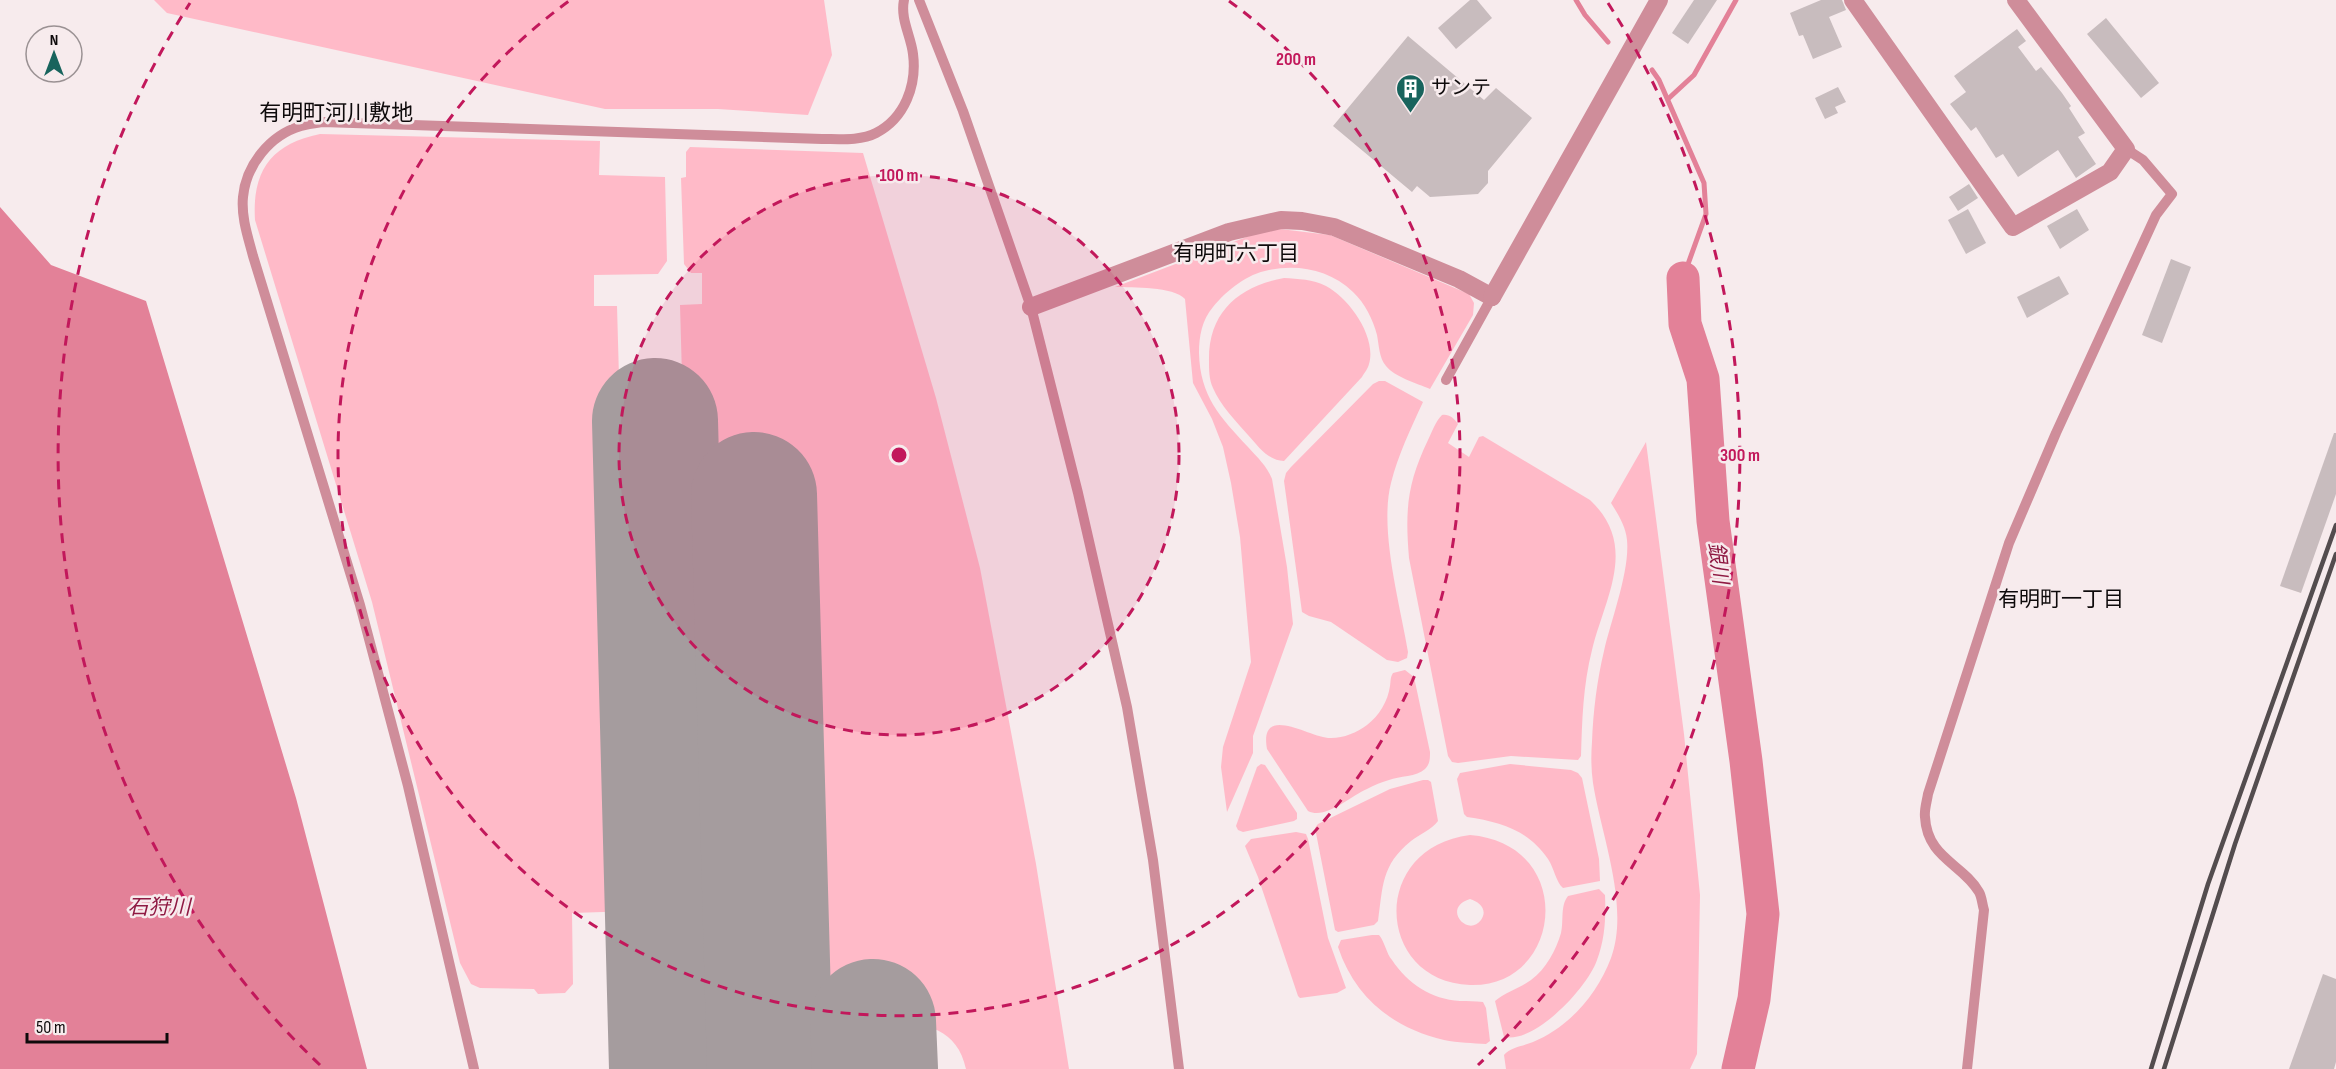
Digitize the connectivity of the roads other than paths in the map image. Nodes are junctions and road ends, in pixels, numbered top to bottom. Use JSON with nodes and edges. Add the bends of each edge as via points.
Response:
{"nodes":[{"id":1,"x":904,"y":0,"type":"edge"},
{"id":2,"x":919,"y":0,"type":"edge"},
{"id":3,"x":1659,"y":0,"type":"edge"},
{"id":4,"x":1853,"y":0,"type":"edge"},
{"id":5,"x":2016,"y":0,"type":"edge"},
{"id":6,"x":2126,"y":149,"type":"junction"},
{"id":7,"x":1492,"y":297,"type":"junction"},
{"id":8,"x":1031,"y":307,"type":"junction"},
{"id":9,"x":1446,"y":380,"type":"dead end"},
{"id":10,"x":474,"y":1069,"type":"edge"},
{"id":11,"x":1179,"y":1069,"type":"edge"},
{"id":12,"x":1967,"y":1069,"type":"edge"}],
"edges":[{"from":1,"to":10,"type":"lane","via":[[903,17],[913,52],[912,83],[896,118],[876,134],[822,139],[323,122],[300,126],[273,140],[256,159],[247,178],[244,219],[253,256],[360,606],[408,786]]},
{"from":2,"to":8,"type":"lane","via":[[963,111]]},
{"from":3,"to":7,"type":"street"},
{"from":4,"to":6,"type":"street","via":[[2013,227],[2110,172]]},
{"from":5,"to":6,"type":"street"},
{"from":6,"to":12,"type":"lane","via":[[2143,160],[2172,194],[2156,215],[2009,543],[1928,794],[1925,817],[1929,838],[1946,861],[1972,883],[1984,910]]},
{"from":7,"to":8,"type":"street","via":[[1459,279],[1334,227],[1281,220],[1229,232]]},
{"from":7,"to":9,"type":"lane"},
{"from":8,"to":11,"type":"lane","via":[[1127,707],[1153,860]]}]}
